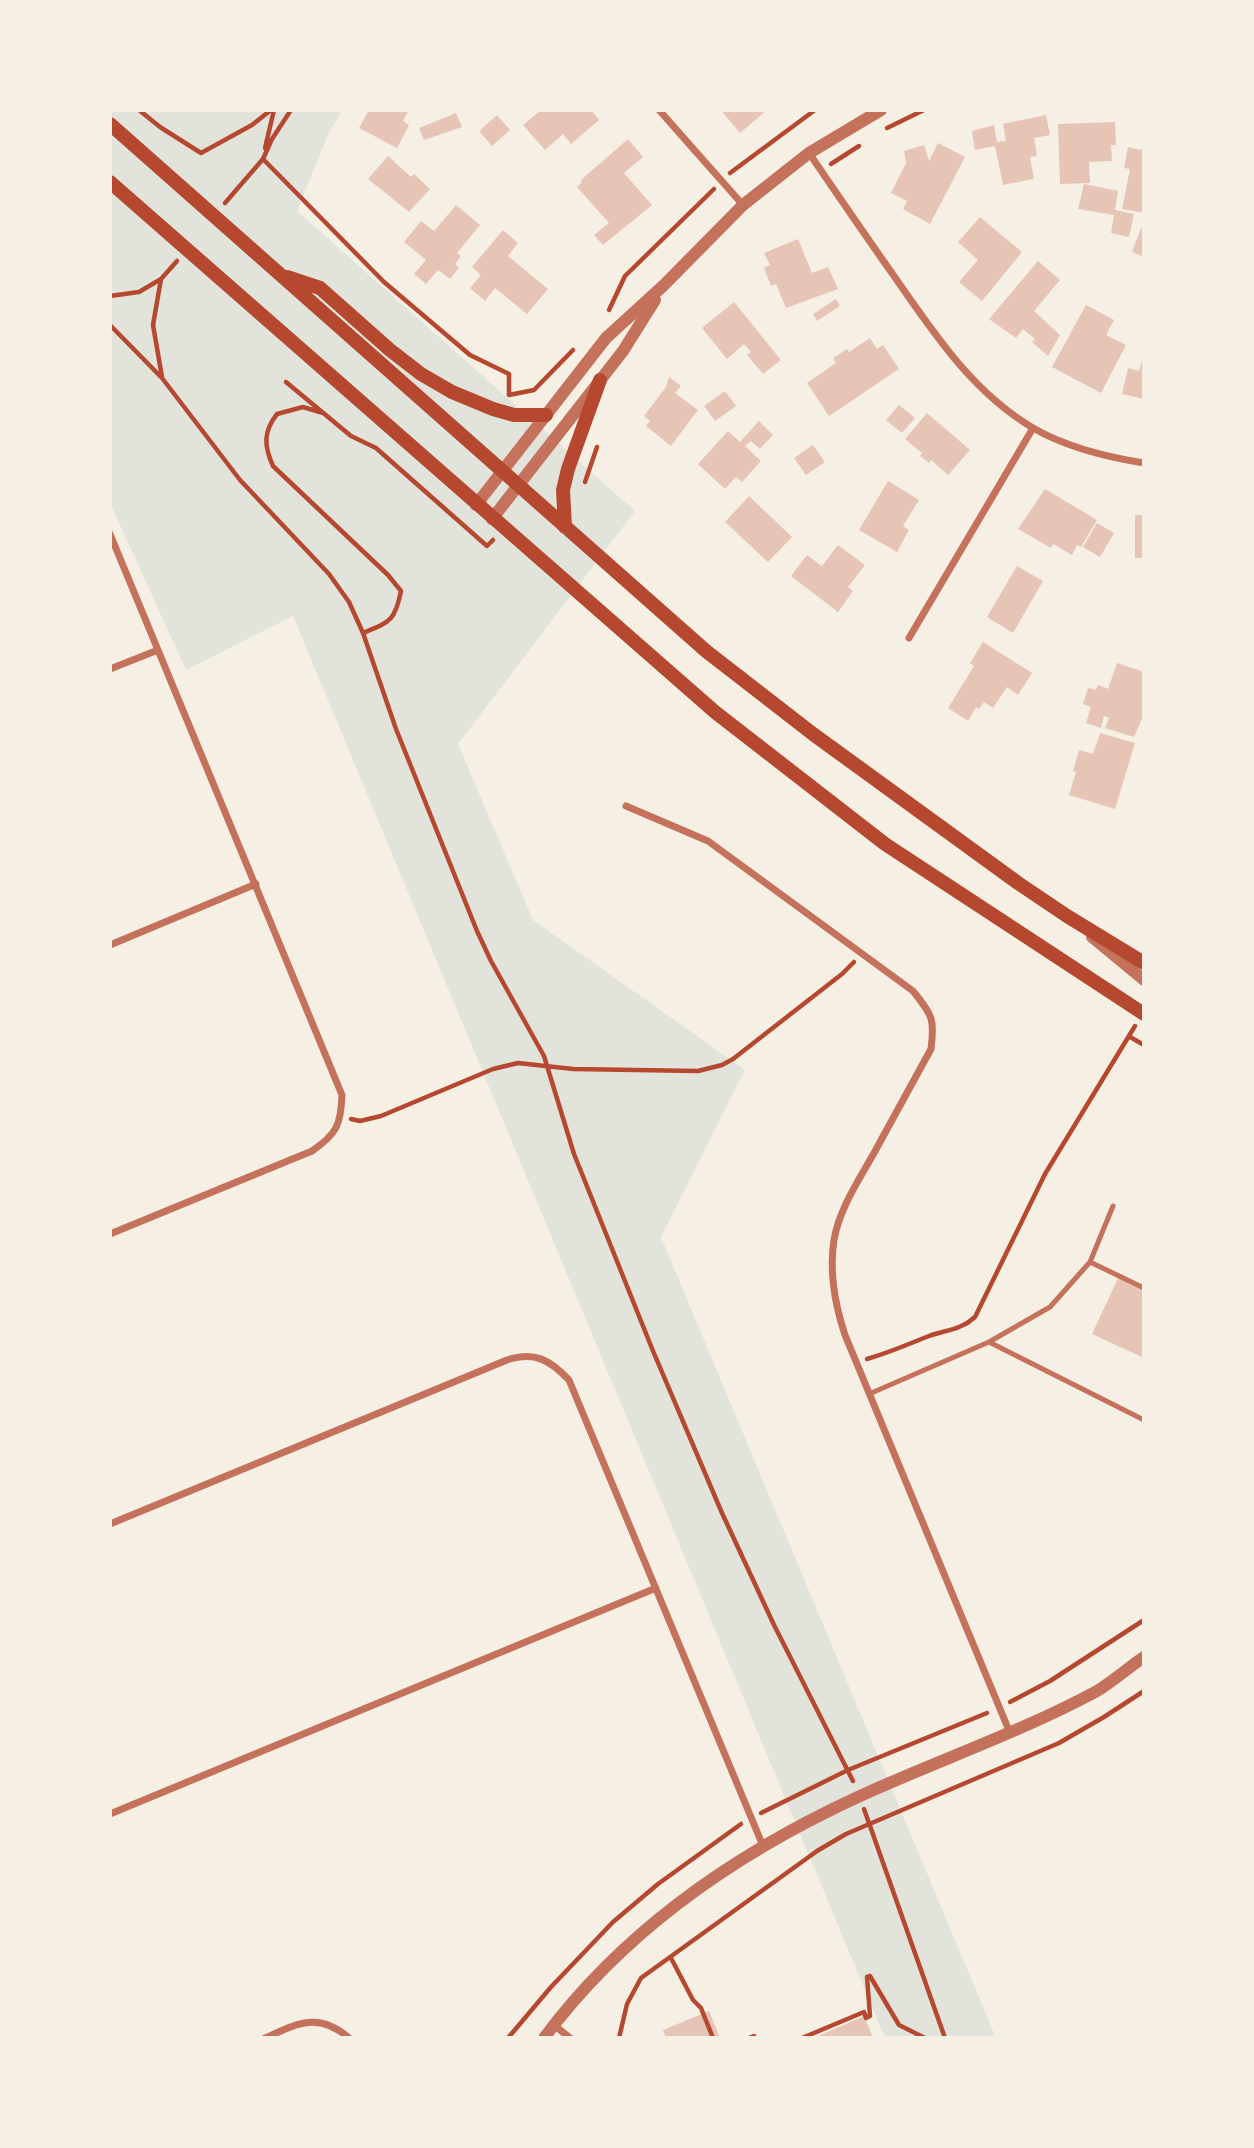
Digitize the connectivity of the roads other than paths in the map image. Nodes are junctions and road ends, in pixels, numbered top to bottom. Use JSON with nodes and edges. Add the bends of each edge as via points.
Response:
{"nodes":[{"id":1,"x":659,"y":110,"type":"edge"},
{"id":2,"x":881,"y":110,"type":"edge"},
{"id":3,"x":110,"y":124,"type":"edge"},
{"id":4,"x":808,"y":153,"type":"junction"},
{"id":5,"x":110,"y":182,"type":"edge"},
{"id":6,"x":743,"y":205,"type":"junction"},
{"id":7,"x":282,"y":276,"type":"junction"},
{"id":8,"x":664,"y":285,"type":"junction"},
{"id":9,"x":600,"y":380,"type":"junction"},
{"id":10,"x":546,"y":415,"type":"junction"},
{"id":11,"x":1033,"y":428,"type":"junction"},
{"id":12,"x":1144,"y":463,"type":"edge"},
{"id":13,"x":502,"y":471,"type":"junction"},
{"id":14,"x":518,"y":486,"type":"junction"},
{"id":15,"x":476,"y":505,"type":"junction"},
{"id":16,"x":492,"y":519,"type":"junction"},
{"id":17,"x":565,"y":527,"type":"junction"},
{"id":18,"x":110,"y":534,"type":"edge"},
{"id":19,"x":909,"y":638,"type":"dead end"},
{"id":20,"x":158,"y":649,"type":"junction"},
{"id":21,"x":110,"y":669,"type":"edge"},
{"id":22,"x":626,"y":806,"type":"dead end"},
{"id":23,"x":256,"y":884,"type":"junction"},
{"id":24,"x":1068,"y":916,"type":"junction"},
{"id":25,"x":110,"y":945,"type":"edge"},
{"id":26,"x":1144,"y":963,"type":"edge"},
{"id":27,"x":1144,"y":980,"type":"edge"},
{"id":28,"x":1143,"y":1013,"type":"edge"},
{"id":29,"x":1113,"y":1206,"type":"dead end"},
{"id":30,"x":110,"y":1234,"type":"edge"},
{"id":31,"x":1090,"y":1262,"type":"junction"},
{"id":32,"x":1144,"y":1288,"type":"edge"},
{"id":33,"x":989,"y":1342,"type":"junction"},
{"id":34,"x":869,"y":1394,"type":"junction"},
{"id":35,"x":1144,"y":1420,"type":"edge"},
{"id":36,"x":110,"y":1524,"type":"edge"},
{"id":37,"x":656,"y":1587,"type":"junction"},
{"id":38,"x":1144,"y":1657,"type":"edge"},
{"id":39,"x":1010,"y":1733,"type":"junction"},
{"id":40,"x":110,"y":1814,"type":"edge"},
{"id":41,"x":763,"y":1846,"type":"junction"},
{"id":42,"x":554,"y":2025,"type":"junction"},
{"id":43,"x":265,"y":2038,"type":"edge"},
{"id":44,"x":349,"y":2038,"type":"edge"},
{"id":45,"x":544,"y":2038,"type":"edge"},
{"id":46,"x":570,"y":2038,"type":"edge"}],
"edges":[{"from":1,"to":6,"type":"street"},
{"from":2,"to":4,"type":"street"},
{"from":3,"to":7,"type":"main road"},
{"from":4,"to":6,"type":"street"},
{"from":4,"to":11,"type":"street","via":[[938,340],[980,389]]},
{"from":5,"to":15,"type":"main road"},
{"from":6,"to":8,"type":"street"},
{"from":7,"to":10,"type":"main road","via":[[320,288],[390,350],[452,392],[493,410]]},
{"from":7,"to":13,"type":"main road"},
{"from":8,"to":9,"type":"street"},
{"from":8,"to":10,"type":"street","via":[[606,338]]},
{"from":9,"to":14,"type":"street"},
{"from":9,"to":17,"type":"main road","via":[[568,469],[563,490]]},
{"from":10,"to":13,"type":"street"},
{"from":11,"to":12,"type":"street","via":[[1082,449]]},
{"from":11,"to":19,"type":"street"},
{"from":13,"to":14,"type":"main road"},
{"from":13,"to":15,"type":"street"},
{"from":14,"to":16,"type":"street"},
{"from":14,"to":17,"type":"main road"},
{"from":15,"to":16,"type":"main road"},
{"from":16,"to":28,"type":"main road","via":[[715,712],[885,844]]},
{"from":17,"to":24,"type":"main road","via":[[706,651],[813,734]]},
{"from":18,"to":20,"type":"street"},
{"from":20,"to":21,"type":"street"},
{"from":20,"to":23,"type":"street"},
{"from":22,"to":34,"type":"street","via":[[708,841],[913,990],[929,1011],[934,1027],[931,1049],[853,1190],[834,1241],[832,1278],[839,1317]]},
{"from":23,"to":25,"type":"street"},
{"from":23,"to":30,"type":"street","via":[[342,1095],[339,1124],[328,1140],[312,1151]]},
{"from":24,"to":26,"type":"main road"},
{"from":24,"to":27,"type":"street"},
{"from":29,"to":31,"type":"lane"},
{"from":31,"to":32,"type":"lane"},
{"from":31,"to":33,"type":"lane","via":[[1050,1307]]},
{"from":33,"to":34,"type":"lane"},
{"from":33,"to":35,"type":"lane"},
{"from":34,"to":39,"type":"street"},
{"from":36,"to":37,"type":"street","via":[[507,1360],[540,1358],[554,1364],[569,1380]]},
{"from":37,"to":40,"type":"street"},
{"from":37,"to":41,"type":"street"},
{"from":38,"to":39,"type":"street","via":[[1099,1689]]},
{"from":39,"to":41,"type":"street","via":[[859,1797]]},
{"from":41,"to":42,"type":"street","via":[[701,1885],[644,1930]]},
{"from":42,"to":45,"type":"street"},
{"from":42,"to":46,"type":"street"},
{"from":43,"to":44,"type":"street","via":[[313,2021]]}]}
